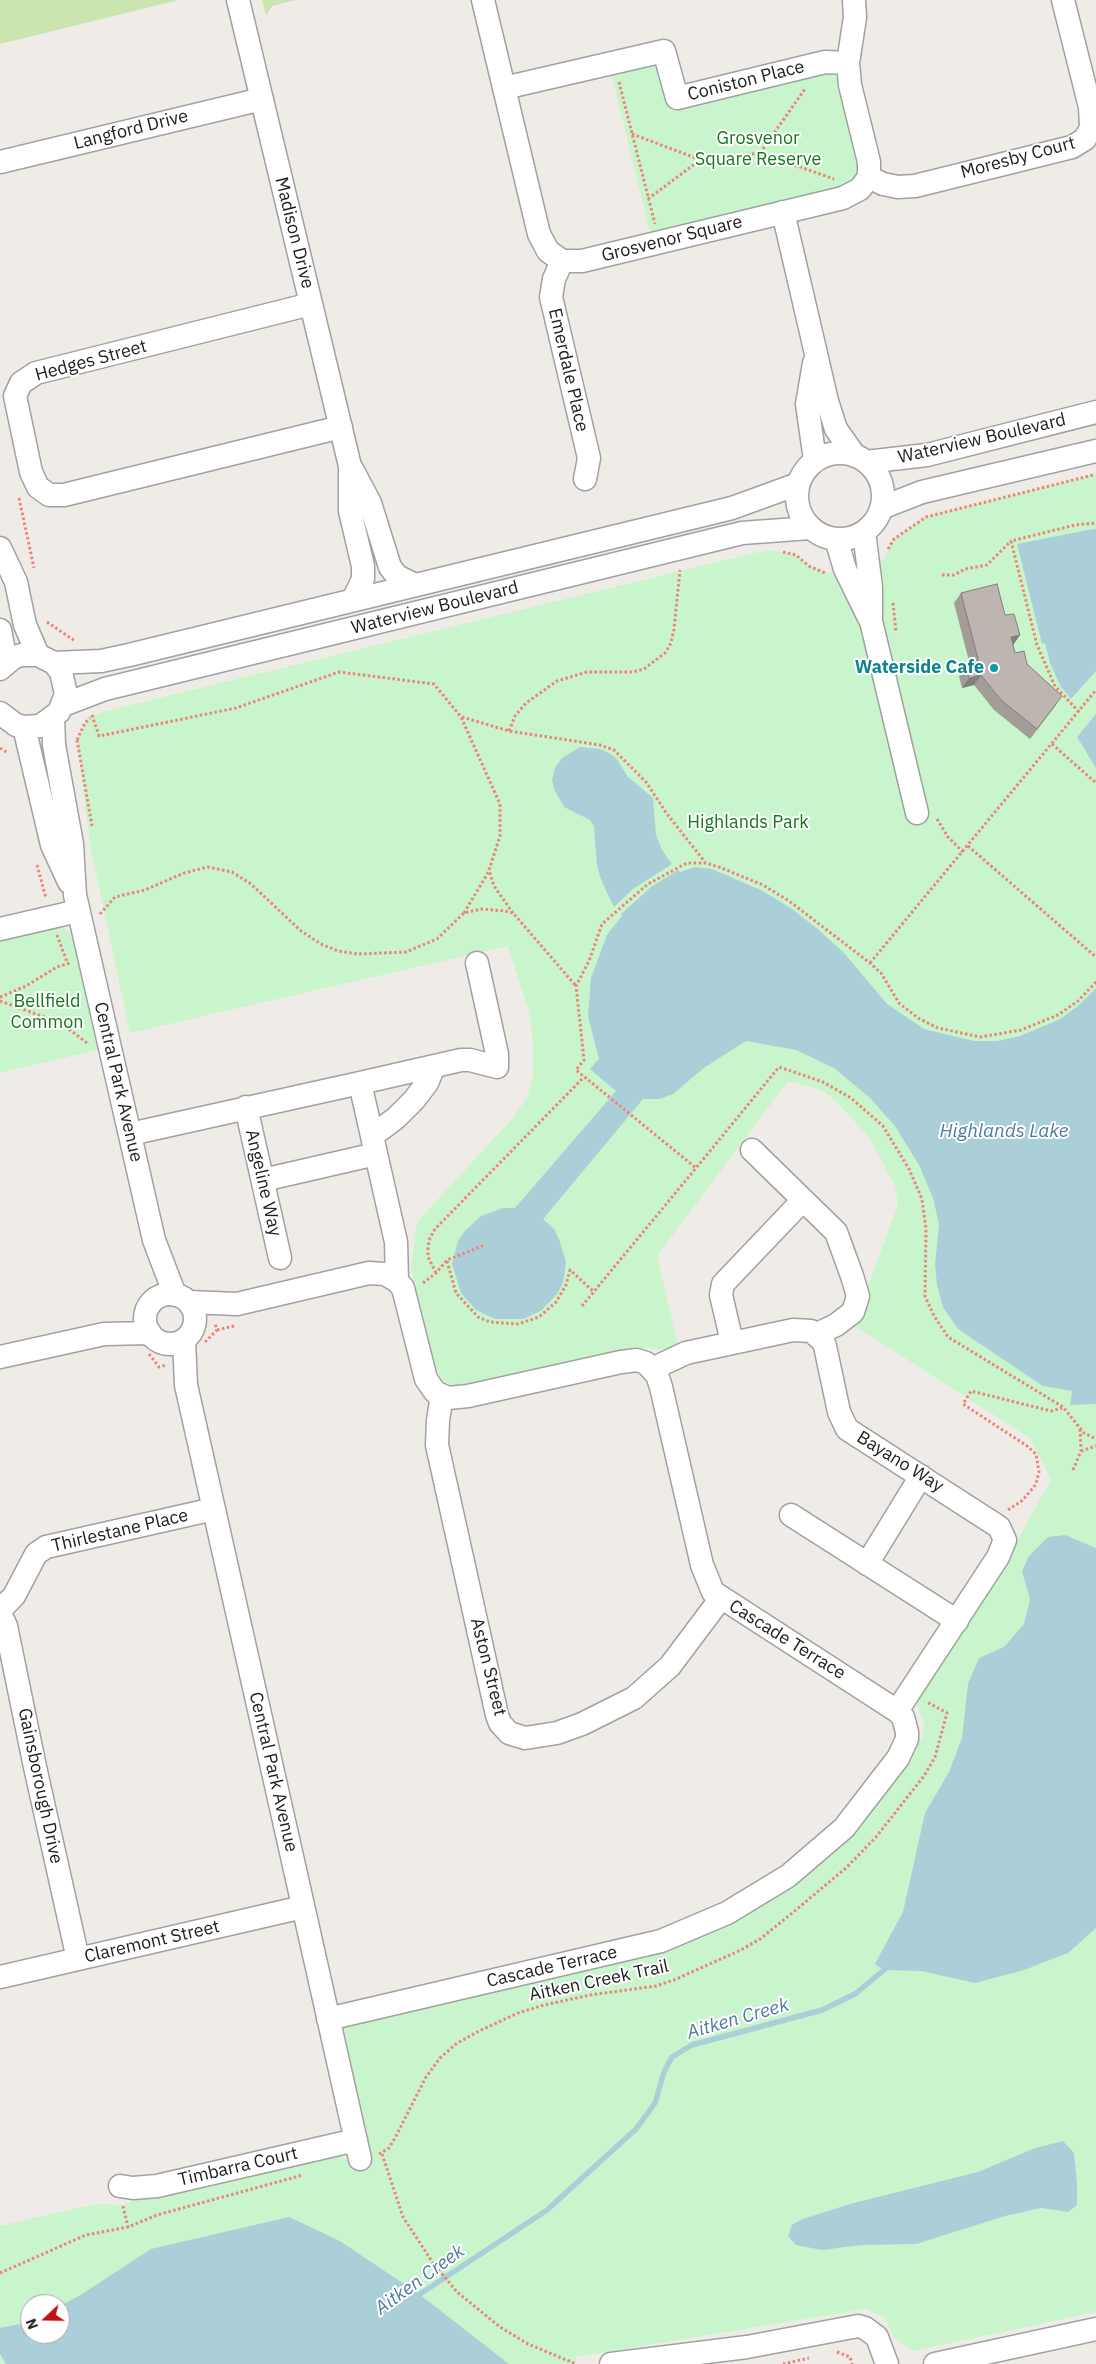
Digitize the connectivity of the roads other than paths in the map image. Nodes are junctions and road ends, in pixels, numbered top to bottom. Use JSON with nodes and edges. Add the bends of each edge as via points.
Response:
{"nodes":[{"id":1,"x":238,"y":0,"type":"edge"},
{"id":2,"x":482,"y":0,"type":"edge"},
{"id":3,"x":854,"y":0,"type":"edge"},
{"id":4,"x":1063,"y":0,"type":"edge"},
{"id":5,"x":848,"y":63,"type":"junction"},
{"id":6,"x":504,"y":88,"type":"junction"},
{"id":7,"x":262,"y":98,"type":"junction"},
{"id":8,"x":0,"y":162,"type":"edge"},
{"id":9,"x":864,"y":183,"type":"junction"},
{"id":10,"x":783,"y":212,"type":"junction"},
{"id":11,"x":562,"y":261,"type":"junction"},
{"id":12,"x":311,"y":304,"type":"junction"},
{"id":13,"x":816,"y":350,"type":"junction"},
{"id":14,"x":1096,"y":412,"type":"edge"},
{"id":15,"x":341,"y":427,"type":"junction"},
{"id":16,"x":1096,"y":451,"type":"edge"},
{"id":17,"x":861,"y":459,"type":"junction"},
{"id":18,"x":815,"y":460,"type":"junction"},
{"id":19,"x":350,"y":466,"type":"junction"},
{"id":20,"x":585,"y":479,"type":"dead end"},
{"id":21,"x":798,"y":484,"type":"junction"},
{"id":22,"x":881,"y":508,"type":"junction"},
{"id":23,"x":810,"y":528,"type":"junction"},
{"id":24,"x":864,"y":532,"type":"junction"},
{"id":25,"x":836,"y":539,"type":"junction"},
{"id":26,"x":0,"y":548,"type":"edge"},
{"id":27,"x":415,"y":585,"type":"junction"},
{"id":28,"x":353,"y":600,"type":"junction"},
{"id":29,"x":871,"y":621,"type":"junction"},
{"id":30,"x":0,"y":630,"type":"edge"},
{"id":31,"x":46,"y":659,"type":"junction"},
{"id":32,"x":3,"y":666,"type":"edge"},
{"id":33,"x":58,"y":712,"type":"junction"},
{"id":34,"x":0,"y":714,"type":"edge"},
{"id":35,"x":24,"y":727,"type":"junction"},
{"id":36,"x":917,"y":813,"type":"dead end"},
{"id":37,"x":76,"y":903,"type":"junction"},
{"id":38,"x":0,"y":929,"type":"edge"},
{"id":39,"x":477,"y":963,"type":"dead end"},
{"id":40,"x":434,"y":1066,"type":"junction"},
{"id":41,"x":360,"y":1083,"type":"junction"},
{"id":42,"x":246,"y":1107,"type":"junction"},
{"id":43,"x":130,"y":1134,"type":"junction"},
{"id":44,"x":374,"y":1145,"type":"junction"},
{"id":45,"x":752,"y":1150,"type":"dead end"},
{"id":46,"x":263,"y":1180,"type":"junction"},
{"id":47,"x":803,"y":1200,"type":"junction"},
{"id":48,"x":154,"y":1240,"type":"junction"},
{"id":49,"x":280,"y":1258,"type":"dead end"},
{"id":50,"x":396,"y":1281,"type":"junction"},
{"id":51,"x":182,"y":1299,"type":"junction"},
{"id":52,"x":237,"y":1304,"type":"junction"},
{"id":53,"x":165,"y":1326,"type":"junction"},
{"id":54,"x":817,"y":1334,"type":"junction"},
{"id":55,"x":732,"y":1342,"type":"junction"},
{"id":56,"x":0,"y":1357,"type":"edge"},
{"id":57,"x":652,"y":1368,"type":"junction"},
{"id":58,"x":442,"y":1396,"type":"junction"},
{"id":59,"x":921,"y":1476,"type":"junction"},
{"id":60,"x":214,"y":1509,"type":"junction"},
{"id":61,"x":791,"y":1515,"type":"dead end"},
{"id":62,"x":867,"y":1564,"type":"junction"},
{"id":63,"x":721,"y":1598,"type":"junction"},
{"id":64,"x":0,"y":1612,"type":"edge"},
{"id":65,"x":957,"y":1621,"type":"junction"},
{"id":66,"x":904,"y":1702,"type":"junction"},
{"id":67,"x":303,"y":1907,"type":"junction"},
{"id":68,"x":78,"y":1959,"type":"junction"},
{"id":69,"x":0,"y":1977,"type":"edge"},
{"id":70,"x":328,"y":2019,"type":"junction"},
{"id":71,"x":358,"y":2149,"type":"joint"},
{"id":72,"x":120,"y":2186,"type":"dead end"},
{"id":73,"x":1096,"y":2329,"type":"edge"},
{"id":74,"x":611,"y":2364,"type":"edge"},
{"id":75,"x":887,"y":2364,"type":"edge"},
{"id":76,"x":934,"y":2364,"type":"edge"}],
"edges":[{"from":1,"to":7,"type":"street","name":"Madison Drive"},
{"from":2,"to":6,"type":"street"},
{"from":3,"to":5,"type":"street","via":[[855,17]]},
{"from":4,"to":9,"type":"street","name":"Moresby Court","via":[[1090,107],[1091,128],[1084,140],[1072,147],[915,186]]},
{"from":5,"to":6,"type":"street","name":"Coniston Place","via":[[825,62],[677,98],[664,51]]},
{"from":5,"to":9,"type":"street","via":[[850,85],[869,162]]},
{"from":6,"to":11,"type":"street","via":[[539,234],[548,251]]},
{"from":7,"to":8,"type":"street","name":"Langford Drive"},
{"from":7,"to":12,"type":"street","name":"Madison Drive"},
{"from":9,"to":10,"type":"street","name":"Grosvenor Square","via":[[842,198]]},
{"from":10,"to":11,"type":"street","name":"Grosvenor Square","via":[[582,261]]},
{"from":10,"to":13,"type":"street"},
{"from":11,"to":20,"type":"street","name":"Emerdale Place","via":[[551,297],[589,458]]},
{"from":12,"to":15,"type":"street","name":"Madison Drive"},
{"from":12,"to":15,"type":"street","name":"Hedges Street","via":[[36,373],[21,383],[14,396],[31,472],[38,487],[49,495],[64,496]]},
{"from":13,"to":17,"type":"street","via":[[836,429]]},
{"from":13,"to":18,"type":"street","via":[[807,404]]},
{"from":14,"to":17,"type":"street","name":"Waterview Boulevard","via":[[927,455]]},
{"from":15,"to":19,"type":"street","name":"Madison Drive"},
{"from":16,"to":22,"type":"street","via":[[922,492]]},
{"from":17,"to":18,"type":"street","via":[[834,454]]},
{"from":17,"to":22,"type":"street","via":[[881,482]]},
{"from":18,"to":21,"type":"street"},
{"from":19,"to":27,"type":"street","name":"Madison Drive","via":[[370,503],[390,567],[397,576]]},
{"from":19,"to":28,"type":"street","name":"Madison Drive","via":[[350,511],[363,566],[363,579]]},
{"from":21,"to":23,"type":"street","via":[[798,508]]},
{"from":21,"to":27,"type":"street","name":"Waterview Boulevard","via":[[732,508]]},
{"from":22,"to":24,"type":"street","via":[[875,521]]},
{"from":23,"to":25,"type":"street","via":[[822,536]]},
{"from":23,"to":33,"type":"street","name":"Waterview Boulevard","via":[[742,533],[88,694]]},
{"from":24,"to":25,"type":"street","via":[[851,538]]},
{"from":24,"to":29,"type":"street","via":[[871,587]]},
{"from":25,"to":29,"type":"street","via":[[845,569]]},
{"from":26,"to":31,"type":"street","via":[[16,582],[25,625]]},
{"from":27,"to":28,"type":"street","name":"Waterview Boulevard"},
{"from":28,"to":31,"type":"street","name":"Waterview Boulevard","via":[[130,656],[80,663]]},
{"from":29,"to":36,"type":"street"},
{"from":30,"to":32,"type":"street"},
{"from":31,"to":32,"type":"street","name":"Waterview Boulevard","via":[[21,655]]},
{"from":31,"to":33,"type":"street","name":"Central Park Avenue","via":[[61,672],[65,683]]},
{"from":33,"to":35,"type":"street","name":"Waterview Boulevard","via":[[40,726]]},
{"from":33,"to":37,"type":"street","name":"Central Park Avenue","via":[[54,745],[72,844]]},
{"from":34,"to":35,"type":"street"},
{"from":35,"to":37,"type":"street","name":"Central Park Avenue","via":[[52,845]]},
{"from":37,"to":38,"type":"street"},
{"from":37,"to":43,"type":"street","name":"Central Park Avenue"},
{"from":39,"to":40,"type":"street","name":"Angeline Way","via":[[498,1054],[497,1067],[470,1060]]},
{"from":40,"to":41,"type":"street","name":"Angeline Way"},
{"from":40,"to":44,"type":"street","via":[[428,1083]]},
{"from":41,"to":42,"type":"street","name":"Angeline Way"},
{"from":41,"to":44,"type":"street"},
{"from":42,"to":43,"type":"street","name":"Angeline Way"},
{"from":42,"to":46,"type":"street","name":"Angeline Way"},
{"from":43,"to":48,"type":"street","name":"Central Park Avenue"},
{"from":44,"to":46,"type":"street"},
{"from":44,"to":50,"type":"street","via":[[398,1253]]},
{"from":45,"to":47,"type":"street"},
{"from":46,"to":49,"type":"street","name":"Angeline Way"},
{"from":47,"to":54,"type":"street","via":[[836,1232],[858,1296],[846,1318]]},
{"from":47,"to":55,"type":"street","via":[[723,1284],[721,1295]]},
{"from":48,"to":51,"type":"street","name":"Central Park Avenue"},
{"from":48,"to":53,"type":"street","name":"Central Park Avenue"},
{"from":50,"to":52,"type":"street","via":[[385,1274],[369,1273]]},
{"from":50,"to":58,"type":"street","via":[[403,1288],[426,1379]]},
{"from":51,"to":52,"type":"street"},
{"from":51,"to":53,"type":"street","name":"Central Park Avenue","via":[[193,1309]]},
{"from":51,"to":53,"type":"street","via":[[161,1296]]},
{"from":52,"to":53,"type":"street"},
{"from":53,"to":56,"type":"street","via":[[104,1334]]},
{"from":53,"to":60,"type":"street","name":"Central Park Avenue","via":[[186,1385]]},
{"from":54,"to":55,"type":"street","via":[[804,1329],[793,1330]]},
{"from":54,"to":59,"type":"street","name":"Bayano Way","via":[[825,1346],[843,1424]]},
{"from":55,"to":57,"type":"street","via":[[686,1352]]},
{"from":57,"to":58,"type":"street","via":[[646,1363],[630,1361],[468,1396]]},
{"from":57,"to":63,"type":"street","name":"Cascade Terrace","via":[[661,1387],[704,1572],[714,1592]]},
{"from":58,"to":63,"type":"street","name":"Aston Street","via":[[437,1445],[497,1715],[509,1733],[525,1738],[557,1732],[603,1715],[634,1698],[670,1666]]},
{"from":59,"to":62,"type":"street"},
{"from":59,"to":65,"type":"street","name":"Bayano Way","via":[[994,1522],[1004,1534],[1004,1546]]},
{"from":60,"to":64,"type":"street","name":"Thirlestane Place","via":[[46,1547],[36,1554],[14,1596]]},
{"from":60,"to":67,"type":"street","name":"Central Park Avenue"},
{"from":61,"to":62,"type":"street"},
{"from":62,"to":65,"type":"street"},
{"from":63,"to":66,"type":"street","name":"Cascade Terrace"},
{"from":64,"to":68,"type":"street","name":"Gainsborough Drive","via":[[6,1626]]},
{"from":65,"to":66,"type":"street"},
{"from":66,"to":70,"type":"street","name":"Cascade Terrace","via":[[907,1732],[903,1748],[844,1828],[788,1876],[735,1908],[661,1941]]},
{"from":67,"to":68,"type":"street","name":"Claremont Street"},
{"from":67,"to":70,"type":"street","name":"Central Park Avenue"},
{"from":68,"to":69,"type":"street","name":"Claremont Street"},
{"from":70,"to":71,"type":"street","name":"Central Park Avenue"},
{"from":71,"to":72,"type":"street","name":"Timbarra Court","via":[[157,2186]]},
{"from":73,"to":76,"type":"street"},
{"from":74,"to":75,"type":"street","via":[[747,2347],[849,2327],[865,2328],[877,2336]]}]}
